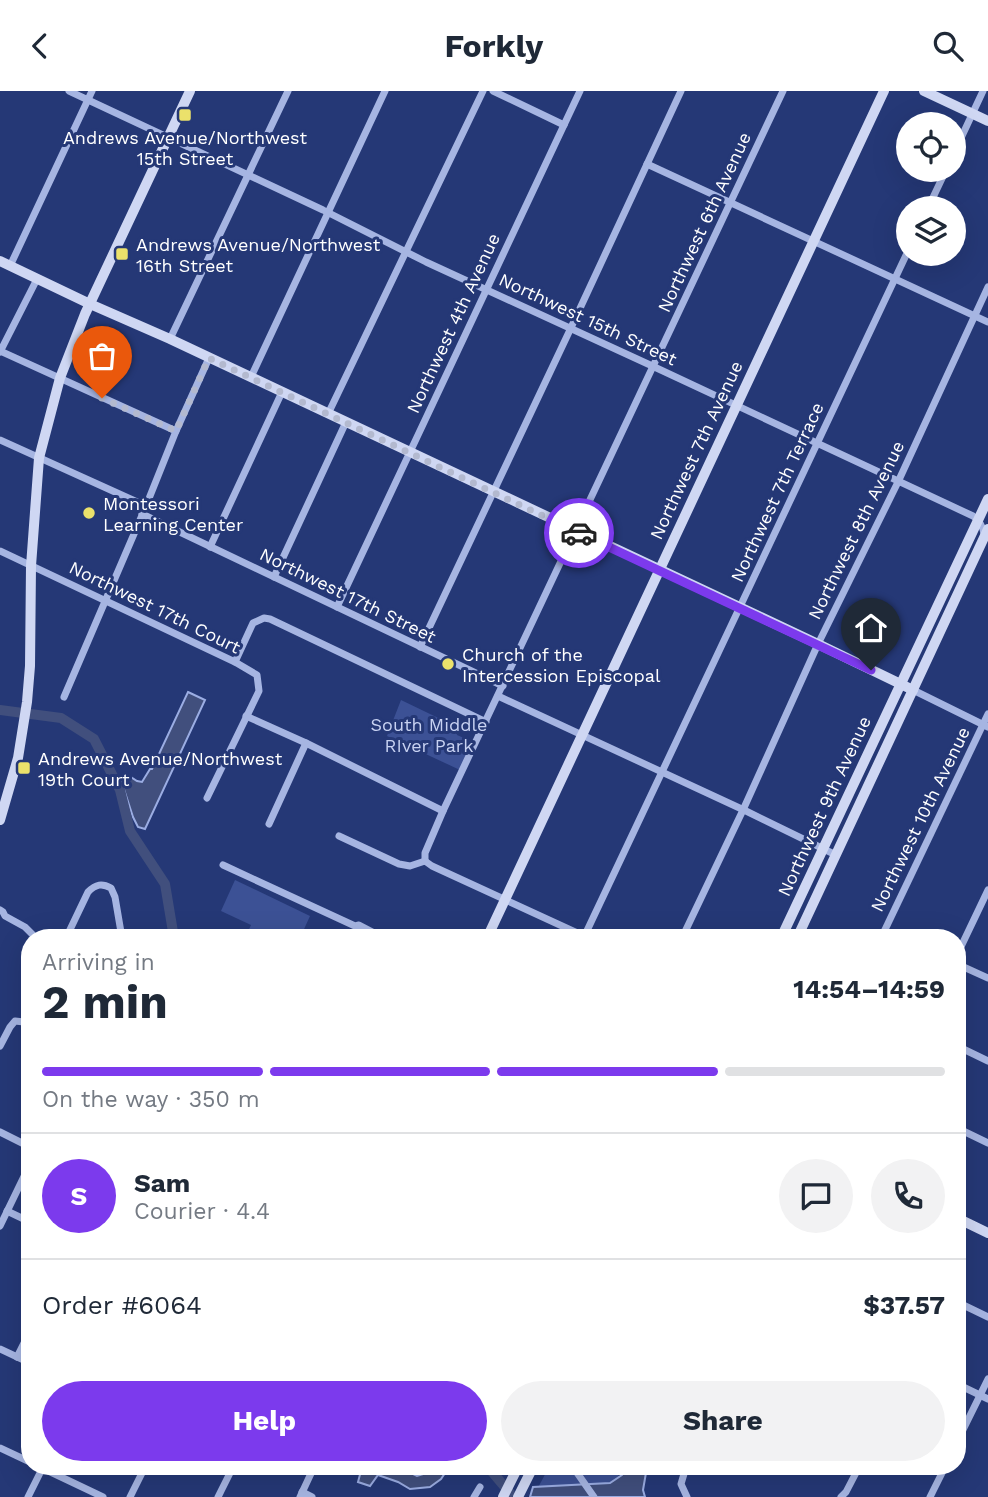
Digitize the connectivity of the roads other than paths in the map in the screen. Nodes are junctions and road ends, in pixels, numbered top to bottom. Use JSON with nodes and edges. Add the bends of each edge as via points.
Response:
{"nodes":[{"id":1,"x":69,"y":91,"type":"edge"},
{"id":2,"x":92,"y":91,"type":"edge"},
{"id":3,"x":190,"y":91,"type":"edge"},
{"id":4,"x":288,"y":91,"type":"edge"},
{"id":5,"x":385,"y":91,"type":"edge"},
{"id":6,"x":483,"y":91,"type":"edge"},
{"id":7,"x":493,"y":91,"type":"edge"},
{"id":8,"x":580,"y":91,"type":"edge"},
{"id":9,"x":681,"y":91,"type":"edge"},
{"id":10,"x":783,"y":91,"type":"edge"},
{"id":11,"x":884,"y":91,"type":"edge"},
{"id":12,"x":924,"y":91,"type":"edge"},
{"id":13,"x":983,"y":91,"type":"edge"},
{"id":14,"x":88,"y":100,"type":"junction"},
{"id":15,"x":972,"y":114,"type":"junction"},
{"id":16,"x":988,"y":121,"type":"edge"},
{"id":17,"x":564,"y":125,"type":"junction"},
{"id":18,"x":966,"y":127,"type":"edge"},
{"id":19,"x":169,"y":138,"type":"junction"},
{"id":20,"x":647,"y":164,"type":"junction"},
{"id":21,"x":248,"y":176,"type":"junction"},
{"id":22,"x":731,"y":203,"type":"junction"},
{"id":23,"x":327,"y":213,"type":"junction"},
{"id":24,"x":813,"y":242,"type":"junction"},
{"id":25,"x":406,"y":252,"type":"junction"},
{"id":26,"x":5,"y":264,"type":"edge"},
{"id":27,"x":901,"y":266,"type":"edge"},
{"id":28,"x":37,"y":279,"type":"junction"},
{"id":29,"x":895,"y":280,"type":"junction"},
{"id":30,"x":988,"y":287,"type":"edge"},
{"id":31,"x":486,"y":290,"type":"junction"},
{"id":32,"x":90,"y":304,"type":"junction"},
{"id":33,"x":975,"y":315,"type":"junction"},
{"id":34,"x":988,"y":322,"type":"edge"},
{"id":35,"x":570,"y":329,"type":"junction"},
{"id":36,"x":170,"y":339,"type":"junction"},
{"id":37,"x":0,"y":351,"type":"edge"},
{"id":38,"x":209,"y":358,"type":"junction"},
{"id":39,"x":653,"y":367,"type":"junction"},
{"id":40,"x":251,"y":377,"type":"junction"},
{"id":41,"x":60,"y":378,"type":"junction"},
{"id":42,"x":282,"y":392,"type":"junction"},
{"id":43,"x":736,"y":406,"type":"junction"},
{"id":44,"x":328,"y":414,"type":"junction"},
{"id":45,"x":346,"y":422,"type":"junction"},
{"id":46,"x":176,"y":431,"type":"junction"},
{"id":47,"x":0,"y":440,"type":"edge"},
{"id":48,"x":817,"y":444,"type":"junction"},
{"id":49,"x":410,"y":453,"type":"junction"},
{"id":50,"x":39,"y":458,"type":"junction"},
{"id":51,"x":898,"y":482,"type":"junction"},
{"id":52,"x":494,"y":491,"type":"junction"},
{"id":53,"x":988,"y":499,"type":"edge"},
{"id":54,"x":144,"y":510,"type":"junction"},
{"id":55,"x":978,"y":519,"type":"junction"},
{"id":56,"x":576,"y":531,"type":"junction"},
{"id":57,"x":986,"y":533,"type":"edge"},
{"id":58,"x":210,"y":547,"type":"junction"},
{"id":59,"x":0,"y":551,"type":"edge"},
{"id":60,"x":31,"y":566,"type":"junction"},
{"id":61,"x":660,"y":569,"type":"junction"},
{"id":62,"x":274,"y":577,"type":"junction"},
{"id":63,"x":105,"y":600,"type":"junction"},
{"id":64,"x":337,"y":607,"type":"junction"},
{"id":65,"x":739,"y":607,"type":"junction"},
{"id":66,"x":818,"y":644,"type":"junction"},
{"id":67,"x":420,"y":647,"type":"junction"},
{"id":68,"x":235,"y":662,"type":"junction"},
{"id":69,"x":901,"y":685,"type":"junction"},
{"id":70,"x":503,"y":686,"type":"junction"},
{"id":71,"x":913,"y":691,"type":"junction"},
{"id":72,"x":498,"y":696,"type":"junction"},
{"id":73,"x":64,"y":697,"type":"dead end"},
{"id":74,"x":988,"y":714,"type":"edge"},
{"id":75,"x":246,"y":716,"type":"junction"},
{"id":76,"x":486,"y":722,"type":"junction"},
{"id":77,"x":986,"y":725,"type":"edge"},
{"id":78,"x":582,"y":735,"type":"junction"},
{"id":79,"x":306,"y":743,"type":"junction"},
{"id":80,"x":663,"y":772,"type":"junction"},
{"id":81,"x":207,"y":798,"type":"dead end"},
{"id":82,"x":743,"y":810,"type":"junction"},
{"id":83,"x":443,"y":811,"type":"junction"},
{"id":84,"x":0,"y":818,"type":"edge"},
{"id":85,"x":269,"y":824,"type":"dead end"},
{"id":86,"x":339,"y":836,"type":"dead end"},
{"id":87,"x":822,"y":849,"type":"junction"},
{"id":88,"x":836,"y":855,"type":"junction"},
{"id":89,"x":425,"y":861,"type":"junction"},
{"id":90,"x":223,"y":865,"type":"dead end"},
{"id":91,"x":988,"y":890,"type":"edge"},
{"id":92,"x":504,"y":900,"type":"junction"},
{"id":93,"x":2,"y":915,"type":"edge"},
{"id":94,"x":27,"y":929,"type":"edge"},
{"id":95,"x":70,"y":929,"type":"edge"},
{"id":96,"x":120,"y":929,"type":"edge"},
{"id":97,"x":367,"y":929,"type":"edge"},
{"id":98,"x":491,"y":929,"type":"edge"},
{"id":99,"x":568,"y":929,"type":"edge"},
{"id":100,"x":590,"y":929,"type":"edge"},
{"id":101,"x":686,"y":929,"type":"edge"},
{"id":102,"x":785,"y":929,"type":"edge"},
{"id":103,"x":801,"y":929,"type":"edge"},
{"id":104,"x":885,"y":929,"type":"edge"},
{"id":105,"x":966,"y":936,"type":"edge"},
{"id":106,"x":966,"y":968,"type":"edge"},
{"id":107,"x":988,"y":978,"type":"edge"},
{"id":108,"x":21,"y":1022,"type":"edge"},
{"id":109,"x":0,"y":1046,"type":"edge"},
{"id":110,"x":966,"y":1050,"type":"edge"},
{"id":111,"x":988,"y":1061,"type":"edge"},
{"id":112,"x":0,"y":1132,"type":"edge"},
{"id":113,"x":966,"y":1132,"type":"edge"},
{"id":114,"x":21,"y":1142,"type":"edge"},
{"id":115,"x":988,"y":1143,"type":"edge"},
{"id":116,"x":21,"y":1182,"type":"edge"},
{"id":117,"x":7,"y":1211,"type":"junction"},
{"id":118,"x":21,"y":1218,"type":"edge"},
{"id":119,"x":966,"y":1222,"type":"edge"},
{"id":120,"x":0,"y":1226,"type":"edge"},
{"id":121,"x":988,"y":1233,"type":"edge"},
{"id":122,"x":966,"y":1306,"type":"edge"},
{"id":123,"x":988,"y":1317,"type":"edge"},
{"id":124,"x":0,"y":1349,"type":"edge"},
{"id":125,"x":21,"y":1349,"type":"edge"},
{"id":126,"x":17,"y":1357,"type":"junction"},
{"id":127,"x":21,"y":1359,"type":"edge"},
{"id":128,"x":988,"y":1379,"type":"edge"},
{"id":129,"x":966,"y":1388,"type":"edge"},
{"id":130,"x":984,"y":1397,"type":"edge"},
{"id":131,"x":966,"y":1427,"type":"edge"},
{"id":132,"x":0,"y":1448,"type":"edge"},
{"id":133,"x":21,"y":1458,"type":"edge"},
{"id":134,"x":39,"y":1475,"type":"edge"},
{"id":135,"x":58,"y":1475,"type":"edge"},
{"id":136,"x":141,"y":1475,"type":"edge"},
{"id":137,"x":229,"y":1475,"type":"edge"},
{"id":138,"x":310,"y":1475,"type":"edge"},
{"id":139,"x":514,"y":1475,"type":"edge"},
{"id":140,"x":529,"y":1475,"type":"edge"},
{"id":141,"x":579,"y":1475,"type":"edge"},
{"id":142,"x":684,"y":1475,"type":"edge"},
{"id":143,"x":855,"y":1475,"type":"edge"},
{"id":144,"x":941,"y":1475,"type":"edge"},
{"id":145,"x":480,"y":1487,"type":"dead end"},
{"id":146,"x":301,"y":1495,"type":"edge"},
{"id":147,"x":29,"y":1497,"type":"edge"},
{"id":148,"x":103,"y":1497,"type":"edge"},
{"id":149,"x":130,"y":1497,"type":"edge"},
{"id":150,"x":218,"y":1497,"type":"edge"},
{"id":151,"x":312,"y":1497,"type":"edge"},
{"id":152,"x":474,"y":1497,"type":"edge"},
{"id":153,"x":503,"y":1497,"type":"edge"},
{"id":154,"x":518,"y":1497,"type":"edge"},
{"id":155,"x":594,"y":1497,"type":"edge"},
{"id":156,"x":687,"y":1497,"type":"edge"},
{"id":157,"x":841,"y":1497,"type":"edge"},
{"id":158,"x":930,"y":1497,"type":"edge"}],
"edges":[{"from":1,"to":14,"type":"street","name":"Northwest 15th Street"},
{"from":2,"to":14,"type":"street"},
{"from":3,"to":19,"type":"street"},
{"from":4,"to":21,"type":"street"},
{"from":5,"to":23,"type":"street"},
{"from":6,"to":25,"type":"street"},
{"from":7,"to":17,"type":"street"},
{"from":8,"to":17,"type":"street","name":"Northwest 4th Avenue"},
{"from":9,"to":20,"type":"street"},
{"from":10,"to":22,"type":"street","name":"Northwest 6th Avenue"},
{"from":11,"to":24,"type":"street","name":"Northwest 7th Avenue"},
{"from":12,"to":15,"type":"street"},
{"from":13,"to":15,"type":"street"},
{"from":14,"to":19,"type":"street","name":"Northwest 15th Street"},
{"from":14,"to":26,"type":"street"},
{"from":15,"to":16,"type":"street"},
{"from":15,"to":18,"type":"street"},
{"from":17,"to":31,"type":"street","name":"Northwest 4th Avenue"},
{"from":19,"to":21,"type":"street","name":"Northwest 15th Street"},
{"from":19,"to":32,"type":"street"},
{"from":20,"to":22,"type":"street"},
{"from":20,"to":35,"type":"street"},
{"from":21,"to":23,"type":"street","name":"Northwest 15th Street"},
{"from":21,"to":36,"type":"street"},
{"from":22,"to":24,"type":"street"},
{"from":22,"to":39,"type":"street","name":"Northwest 6th Avenue"},
{"from":23,"to":25,"type":"street","name":"Northwest 15th Street"},
{"from":23,"to":40,"type":"street"},
{"from":24,"to":29,"type":"street"},
{"from":24,"to":43,"type":"street","name":"Northwest 7th Avenue"},
{"from":25,"to":31,"type":"street","name":"Northwest 15th Street"},
{"from":25,"to":44,"type":"street"},
{"from":26,"to":28,"type":"street"},
{"from":27,"to":29,"type":"street","name":"Northwest 7th Terrace"},
{"from":28,"to":32,"type":"street"},
{"from":28,"to":37,"type":"street"},
{"from":29,"to":33,"type":"street"},
{"from":29,"to":48,"type":"street","name":"Northwest 7th Terrace"},
{"from":30,"to":33,"type":"street","name":"Northwest 8th Avenue"},
{"from":31,"to":35,"type":"street","name":"Northwest 15th Street"},
{"from":31,"to":49,"type":"street","name":"Northwest 4th Avenue"},
{"from":32,"to":36,"type":"street"},
{"from":32,"to":41,"type":"street"},
{"from":33,"to":34,"type":"street"},
{"from":33,"to":51,"type":"street","name":"Northwest 8th Avenue"},
{"from":35,"to":39,"type":"street","name":"Northwest 15th Street"},
{"from":35,"to":52,"type":"street"},
{"from":36,"to":38,"type":"street"},
{"from":37,"to":41,"type":"street"},
{"from":38,"to":40,"type":"street"},
{"from":38,"to":46,"type":"street"},
{"from":39,"to":43,"type":"street","name":"Northwest 15th Street"},
{"from":39,"to":56,"type":"street","name":"Northwest 6th Avenue"},
{"from":40,"to":42,"type":"street"},
{"from":41,"to":46,"type":"street"},
{"from":41,"to":50,"type":"street"},
{"from":42,"to":44,"type":"street"},
{"from":42,"to":58,"type":"street"},
{"from":43,"to":48,"type":"street","name":"Northwest 15th Street"},
{"from":43,"to":61,"type":"street","name":"Northwest 7th Avenue"},
{"from":44,"to":45,"type":"street"},
{"from":45,"to":49,"type":"street"},
{"from":45,"to":62,"type":"street"},
{"from":46,"to":54,"type":"street"},
{"from":47,"to":50,"type":"street","name":"Northwest 17th Street"},
{"from":48,"to":51,"type":"street","name":"Northwest 15th Street"},
{"from":48,"to":65,"type":"street","name":"Northwest 7th Terrace"},
{"from":49,"to":52,"type":"street"},
{"from":49,"to":64,"type":"street","name":"Northwest 4th Avenue"},
{"from":50,"to":54,"type":"street","name":"Northwest 17th Street"},
{"from":50,"to":60,"type":"street"},
{"from":51,"to":55,"type":"street","name":"Northwest 15th Street"},
{"from":51,"to":66,"type":"street","name":"Northwest 8th Avenue"},
{"from":52,"to":56,"type":"street"},
{"from":52,"to":67,"type":"street"},
{"from":53,"to":55,"type":"street","name":"Northwest 9th Avenue"},
{"from":54,"to":58,"type":"street","name":"Northwest 17th Street"},
{"from":54,"to":63,"type":"street"},
{"from":55,"to":57,"type":"street"},
{"from":55,"to":69,"type":"street","name":"Northwest 9th Avenue"},
{"from":56,"to":61,"type":"street"},
{"from":56,"to":70,"type":"street","name":"Northwest 6th Avenue"},
{"from":57,"to":71,"type":"street","name":"Northwest 9th Avenue"},
{"from":58,"to":62,"type":"street","name":"Northwest 17th Street"},
{"from":59,"to":60,"type":"street","name":"Northwest 17th Court"},
{"from":60,"to":63,"type":"street","name":"Northwest 17th Court"},
{"from":60,"to":84,"type":"street","via":[[27,702],[18,758]]},
{"from":61,"to":65,"type":"street"},
{"from":61,"to":78,"type":"street","name":"Northwest 7th Avenue"},
{"from":62,"to":64,"type":"street","name":"Northwest 17th Street"},
{"from":63,"to":68,"type":"street","name":"Northwest 17th Court"},
{"from":63,"to":73,"type":"street"},
{"from":64,"to":67,"type":"street","name":"Northwest 17th Street"},
{"from":65,"to":66,"type":"street"},
{"from":65,"to":80,"type":"street","name":"Northwest 7th Terrace"},
{"from":66,"to":69,"type":"street"},
{"from":66,"to":82,"type":"street","name":"Northwest 8th Avenue"},
{"from":67,"to":70,"type":"street","name":"Northwest 17th Street"},
{"from":68,"to":75,"type":"street","name":"Northwest 17th Court","via":[[257,675],[259,683]]},
{"from":68,"to":76,"type":"street","via":[[253,623],[270,619]]},
{"from":69,"to":71,"type":"street"},
{"from":69,"to":87,"type":"street","name":"Northwest 9th Avenue"},
{"from":70,"to":72,"type":"street","name":"Northwest 6th Avenue"},
{"from":71,"to":77,"type":"street"},
{"from":71,"to":88,"type":"street","name":"Northwest 9th Avenue"},
{"from":72,"to":76,"type":"street","name":"Northwest 6th Avenue"},
{"from":72,"to":78,"type":"street"},
{"from":74,"to":77,"type":"street","name":"Northwest 10th Avenue"},
{"from":75,"to":79,"type":"street"},
{"from":75,"to":81,"type":"street"},
{"from":76,"to":83,"type":"street","name":"Northwest 6th Avenue"},
{"from":77,"to":104,"type":"street","name":"Northwest 10th Avenue"},
{"from":78,"to":80,"type":"street"},
{"from":78,"to":92,"type":"street","name":"Northwest 7th Avenue"},
{"from":79,"to":83,"type":"street"},
{"from":79,"to":85,"type":"street"},
{"from":80,"to":82,"type":"street"},
{"from":80,"to":100,"type":"street","name":"Northwest 7th Terrace"},
{"from":82,"to":87,"type":"street"},
{"from":82,"to":101,"type":"street","name":"Northwest 8th Avenue"},
{"from":83,"to":89,"type":"street","name":"Northwest 6th Avenue"},
{"from":86,"to":89,"type":"street","via":[[399,864]]},
{"from":87,"to":88,"type":"street"},
{"from":87,"to":102,"type":"street","name":"Northwest 9th Avenue"},
{"from":88,"to":103,"type":"street","name":"Northwest 9th Avenue"},
{"from":89,"to":92,"type":"street"},
{"from":90,"to":97,"type":"street"},
{"from":91,"to":105,"type":"street"},
{"from":92,"to":98,"type":"street","name":"Northwest 7th Avenue"},
{"from":92,"to":99,"type":"street"},
{"from":93,"to":94,"type":"street"},
{"from":95,"to":96,"type":"street","via":[[88,892],[101,884],[111,888],[115,897]]},
{"from":106,"to":107,"type":"street"},
{"from":108,"to":109,"type":"street","via":[[15,1021]]},
{"from":110,"to":111,"type":"street"},
{"from":112,"to":114,"type":"street"},
{"from":113,"to":115,"type":"street"},
{"from":116,"to":117,"type":"street"},
{"from":117,"to":118,"type":"street"},
{"from":117,"to":120,"type":"street"},
{"from":119,"to":121,"type":"street"},
{"from":122,"to":123,"type":"street"},
{"from":124,"to":126,"type":"street"},
{"from":125,"to":126,"type":"street"},
{"from":126,"to":127,"type":"street"},
{"from":128,"to":130,"type":"street"},
{"from":129,"to":130,"type":"street"},
{"from":130,"to":131,"type":"street"},
{"from":132,"to":133,"type":"street"},
{"from":134,"to":147,"type":"street"},
{"from":135,"to":148,"type":"street"},
{"from":136,"to":149,"type":"street"},
{"from":137,"to":150,"type":"street"},
{"from":138,"to":146,"type":"street"},
{"from":139,"to":153,"type":"street"},
{"from":140,"to":154,"type":"street"},
{"from":141,"to":155,"type":"street"},
{"from":142,"to":156,"type":"street","via":[[681,1484]]},
{"from":143,"to":157,"type":"street"},
{"from":144,"to":158,"type":"street"},
{"from":145,"to":152,"type":"street"},
{"from":146,"to":151,"type":"street"}]}
